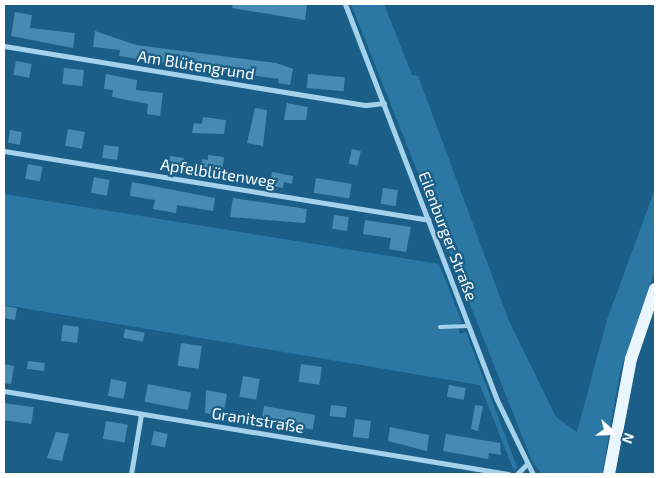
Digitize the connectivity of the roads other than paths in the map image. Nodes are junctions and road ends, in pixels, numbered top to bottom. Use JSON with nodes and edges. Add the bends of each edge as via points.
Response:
{"nodes":[{"id":1,"x":345,"y":4,"type":"edge"},
{"id":2,"x":4,"y":46,"type":"edge"},
{"id":3,"x":384,"y":102,"type":"junction"},
{"id":4,"x":4,"y":151,"type":"edge"},
{"id":5,"x":428,"y":220,"type":"junction"},
{"id":6,"x":655,"y":289,"type":"edge"},
{"id":7,"x":469,"y":326,"type":"junction"},
{"id":8,"x":440,"y":327,"type":"dead end"},
{"id":9,"x":4,"y":391,"type":"edge"},
{"id":10,"x":141,"y":414,"type":"junction"},
{"id":11,"x":526,"y":465,"type":"junction"},
{"id":12,"x":131,"y":474,"type":"edge"},
{"id":13,"x":508,"y":474,"type":"edge"},
{"id":14,"x":517,"y":474,"type":"edge"},
{"id":15,"x":533,"y":474,"type":"edge"},
{"id":16,"x":609,"y":474,"type":"edge"}],
"edges":[{"from":1,"to":3,"type":"street","name":"Eilenburger Straße"},
{"from":2,"to":3,"type":"street","name":"Am Blütengrund","via":[[366,106]]},
{"from":3,"to":5,"type":"street","name":"Eilenburger Straße"},
{"from":4,"to":5,"type":"street","name":"Apfelblütenweg"},
{"from":5,"to":7,"type":"street","name":"Eilenburger Straße"},
{"from":6,"to":16,"type":"main road","via":[[631,359]]},
{"from":7,"to":8,"type":"lane"},
{"from":7,"to":11,"type":"street","name":"Eilenburger Straße"},
{"from":9,"to":10,"type":"street","name":"Granitstraße"},
{"from":10,"to":12,"type":"street"},
{"from":10,"to":13,"type":"street","name":"Granitstraße"},
{"from":11,"to":14,"type":"street"},
{"from":11,"to":15,"type":"street","name":"Eilenburger Straße"}]}
